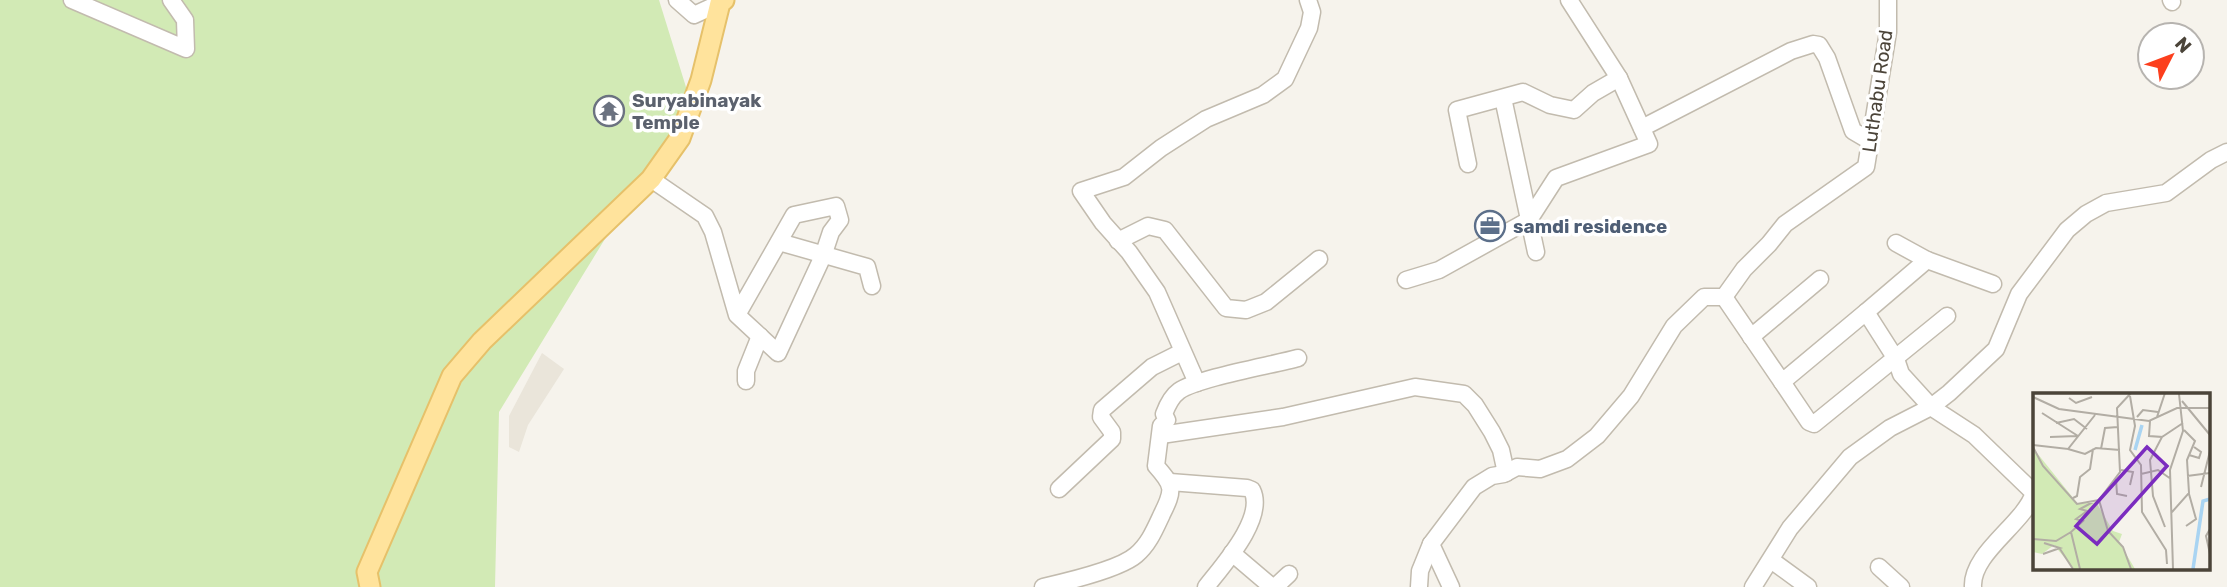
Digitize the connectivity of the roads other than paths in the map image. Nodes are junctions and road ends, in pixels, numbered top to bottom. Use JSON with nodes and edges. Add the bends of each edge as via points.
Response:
{"nodes":[{"id":1,"x":72,"y":0,"type":"edge"},
{"id":2,"x":171,"y":0,"type":"edge"},
{"id":3,"x":677,"y":0,"type":"edge"},
{"id":4,"x":1308,"y":0,"type":"edge"},
{"id":5,"x":1569,"y":0,"type":"edge"},
{"id":6,"x":1888,"y":0,"type":"edge"},
{"id":7,"x":722,"y":1,"type":"edge"},
{"id":8,"x":1619,"y":78,"type":"junction"},
{"id":9,"x":1503,"y":97,"type":"junction"},
{"id":10,"x":1642,"y":128,"type":"junction"},
{"id":11,"x":1870,"y":141,"type":"junction"},
{"id":12,"x":2227,"y":152,"type":"edge"},
{"id":13,"x":1468,"y":164,"type":"dead end"},
{"id":14,"x":651,"y":179,"type":"junction"},
{"id":15,"x":1529,"y":220,"type":"junction"},
{"id":16,"x":1118,"y":241,"type":"junction"},
{"id":17,"x":779,"y":242,"type":"junction"},
{"id":18,"x":1896,"y":243,"type":"dead end"},
{"id":19,"x":1536,"y":252,"type":"dead end"},
{"id":20,"x":823,"y":256,"type":"junction"},
{"id":21,"x":1319,"y":258,"type":"dead end"},
{"id":22,"x":1927,"y":260,"type":"junction"},
{"id":23,"x":1819,"y":279,"type":"dead end"},
{"id":24,"x":1406,"y":280,"type":"dead end"},
{"id":25,"x":1993,"y":284,"type":"dead end"},
{"id":26,"x":872,"y":286,"type":"dead end"},
{"id":27,"x":1724,"y":296,"type":"junction"},
{"id":28,"x":1866,"y":312,"type":"junction"},
{"id":29,"x":737,"y":315,"type":"junction"},
{"id":30,"x":1947,"y":316,"type":"dead end"},
{"id":31,"x":760,"y":336,"type":"junction"},
{"id":32,"x":1751,"y":337,"type":"junction"},
{"id":33,"x":1182,"y":352,"type":"junction"},
{"id":34,"x":1298,"y":358,"type":"dead end"},
{"id":35,"x":1896,"y":359,"type":"junction"},
{"id":36,"x":746,"y":381,"type":"dead end"},
{"id":37,"x":1782,"y":382,"type":"junction"},
{"id":38,"x":1197,"y":383,"type":"junction"},
{"id":39,"x":1931,"y":407,"type":"junction"},
{"id":40,"x":1161,"y":435,"type":"junction"},
{"id":41,"x":1506,"y":473,"type":"junction"},
{"id":42,"x":1170,"y":482,"type":"junction"},
{"id":43,"x":1059,"y":489,"type":"dead end"},
{"id":44,"x":2033,"y":492,"type":"edge"},
{"id":45,"x":2033,"y":496,"type":"edge"},
{"id":46,"x":1432,"y":544,"type":"junction"},
{"id":47,"x":1232,"y":553,"type":"junction"},
{"id":48,"x":1770,"y":560,"type":"junction"},
{"id":49,"x":1879,"y":567,"type":"dead end"},
{"id":50,"x":1289,"y":573,"type":"dead end"},
{"id":51,"x":1094,"y":581,"type":"edge"},
{"id":52,"x":370,"y":587,"type":"edge"},
{"id":53,"x":1043,"y":587,"type":"edge"},
{"id":54,"x":1206,"y":587,"type":"edge"},
{"id":55,"x":1273,"y":587,"type":"edge"},
{"id":56,"x":1419,"y":587,"type":"edge"},
{"id":57,"x":1451,"y":587,"type":"edge"},
{"id":58,"x":1753,"y":587,"type":"edge"},
{"id":59,"x":1808,"y":587,"type":"edge"},
{"id":60,"x":1900,"y":587,"type":"edge"},
{"id":61,"x":1973,"y":587,"type":"edge"}],
"edges":[{"from":1,"to":2,"type":"street","via":[[186,49],[186,20]]},
{"from":3,"to":7,"type":"street","via":[[694,15]]},
{"from":4,"to":16,"type":"street","via":[[1312,12],[1309,28],[1285,79],[1263,95],[1206,119],[1124,177],[1081,191]]},
{"from":5,"to":8,"type":"street"},
{"from":6,"to":11,"type":"street","name":"Luthabu Road","via":[[1888,32]]},
{"from":7,"to":14,"type":"main road","via":[[680,138]]},
{"from":8,"to":9,"type":"street","via":[[1574,110],[1523,92]]},
{"from":8,"to":10,"type":"street"},
{"from":9,"to":13,"type":"street","via":[[1457,110]]},
{"from":9,"to":15,"type":"street"},
{"from":10,"to":11,"type":"street","via":[[1813,44],[1819,45],[1827,58],[1853,131]]},
{"from":10,"to":15,"type":"street","via":[[1649,144],[1556,178]]},
{"from":11,"to":27,"type":"street","name":"Luthabu Road","via":[[1866,167],[1785,224]]},
{"from":12,"to":39,"type":"street","via":[[2166,193],[2106,203],[2067,230],[2019,295],[1996,349]]},
{"from":14,"to":29,"type":"street","via":[[705,216]]},
{"from":14,"to":52,"type":"main road","via":[[481,341],[452,376],[367,572]]},
{"from":15,"to":19,"type":"street"},
{"from":15,"to":24,"type":"street","via":[[1439,270]]},
{"from":16,"to":21,"type":"street","via":[[1148,226],[1165,230],[1226,308],[1246,310],[1266,302]]},
{"from":16,"to":33,"type":"street","via":[[1157,292]]},
{"from":17,"to":20,"type":"street"},
{"from":17,"to":20,"type":"street","via":[[794,215],[836,206],[840,220]]},
{"from":17,"to":29,"type":"street"},
{"from":18,"to":22,"type":"street"},
{"from":20,"to":26,"type":"street","via":[[867,267]]},
{"from":20,"to":31,"type":"street","via":[[778,353]]},
{"from":22,"to":25,"type":"street"},
{"from":22,"to":28,"type":"street"},
{"from":23,"to":32,"type":"street"},
{"from":27,"to":32,"type":"street"},
{"from":27,"to":41,"type":"street","via":[[1704,297],[1674,326],[1631,396],[1597,436],[1567,459],[1540,469],[1517,467]]},
{"from":28,"to":35,"type":"street"},
{"from":28,"to":37,"type":"street"},
{"from":29,"to":31,"type":"street"},
{"from":30,"to":35,"type":"street"},
{"from":31,"to":36,"type":"street"},
{"from":32,"to":37,"type":"street"},
{"from":33,"to":38,"type":"street"},
{"from":33,"to":43,"type":"street","via":[[1152,367],[1102,411],[1112,439]]},
{"from":34,"to":38,"type":"street"},
{"from":35,"to":37,"type":"street","via":[[1814,424]]},
{"from":35,"to":39,"type":"street","via":[[1901,374]]},
{"from":38,"to":40,"type":"street","via":[[1179,391],[1168,405]]},
{"from":39,"to":44,"type":"street","via":[[1975,435]]},
{"from":39,"to":48,"type":"street","via":[[1890,428],[1850,457],[1807,505]]},
{"from":40,"to":41,"type":"street","via":[[1283,417],[1415,387],[1464,394],[1492,432]]},
{"from":40,"to":42,"type":"street","via":[[1156,467]]},
{"from":41,"to":46,"type":"street","via":[[1474,487]]},
{"from":42,"to":47,"type":"street","via":[[1252,490],[1254,510]]},
{"from":42,"to":51,"type":"street","via":[[1171,495],[1150,539],[1134,557]]},
{"from":45,"to":61,"type":"street","via":[[1988,551],[1972,578]]},
{"from":46,"to":56,"type":"street","via":[[1420,571]]},
{"from":46,"to":57,"type":"street"},
{"from":47,"to":54,"type":"street"},
{"from":47,"to":55,"type":"street"},
{"from":48,"to":58,"type":"street"},
{"from":48,"to":59,"type":"street"},
{"from":49,"to":60,"type":"street"},
{"from":50,"to":55,"type":"street"},
{"from":51,"to":53,"type":"street"}]}
